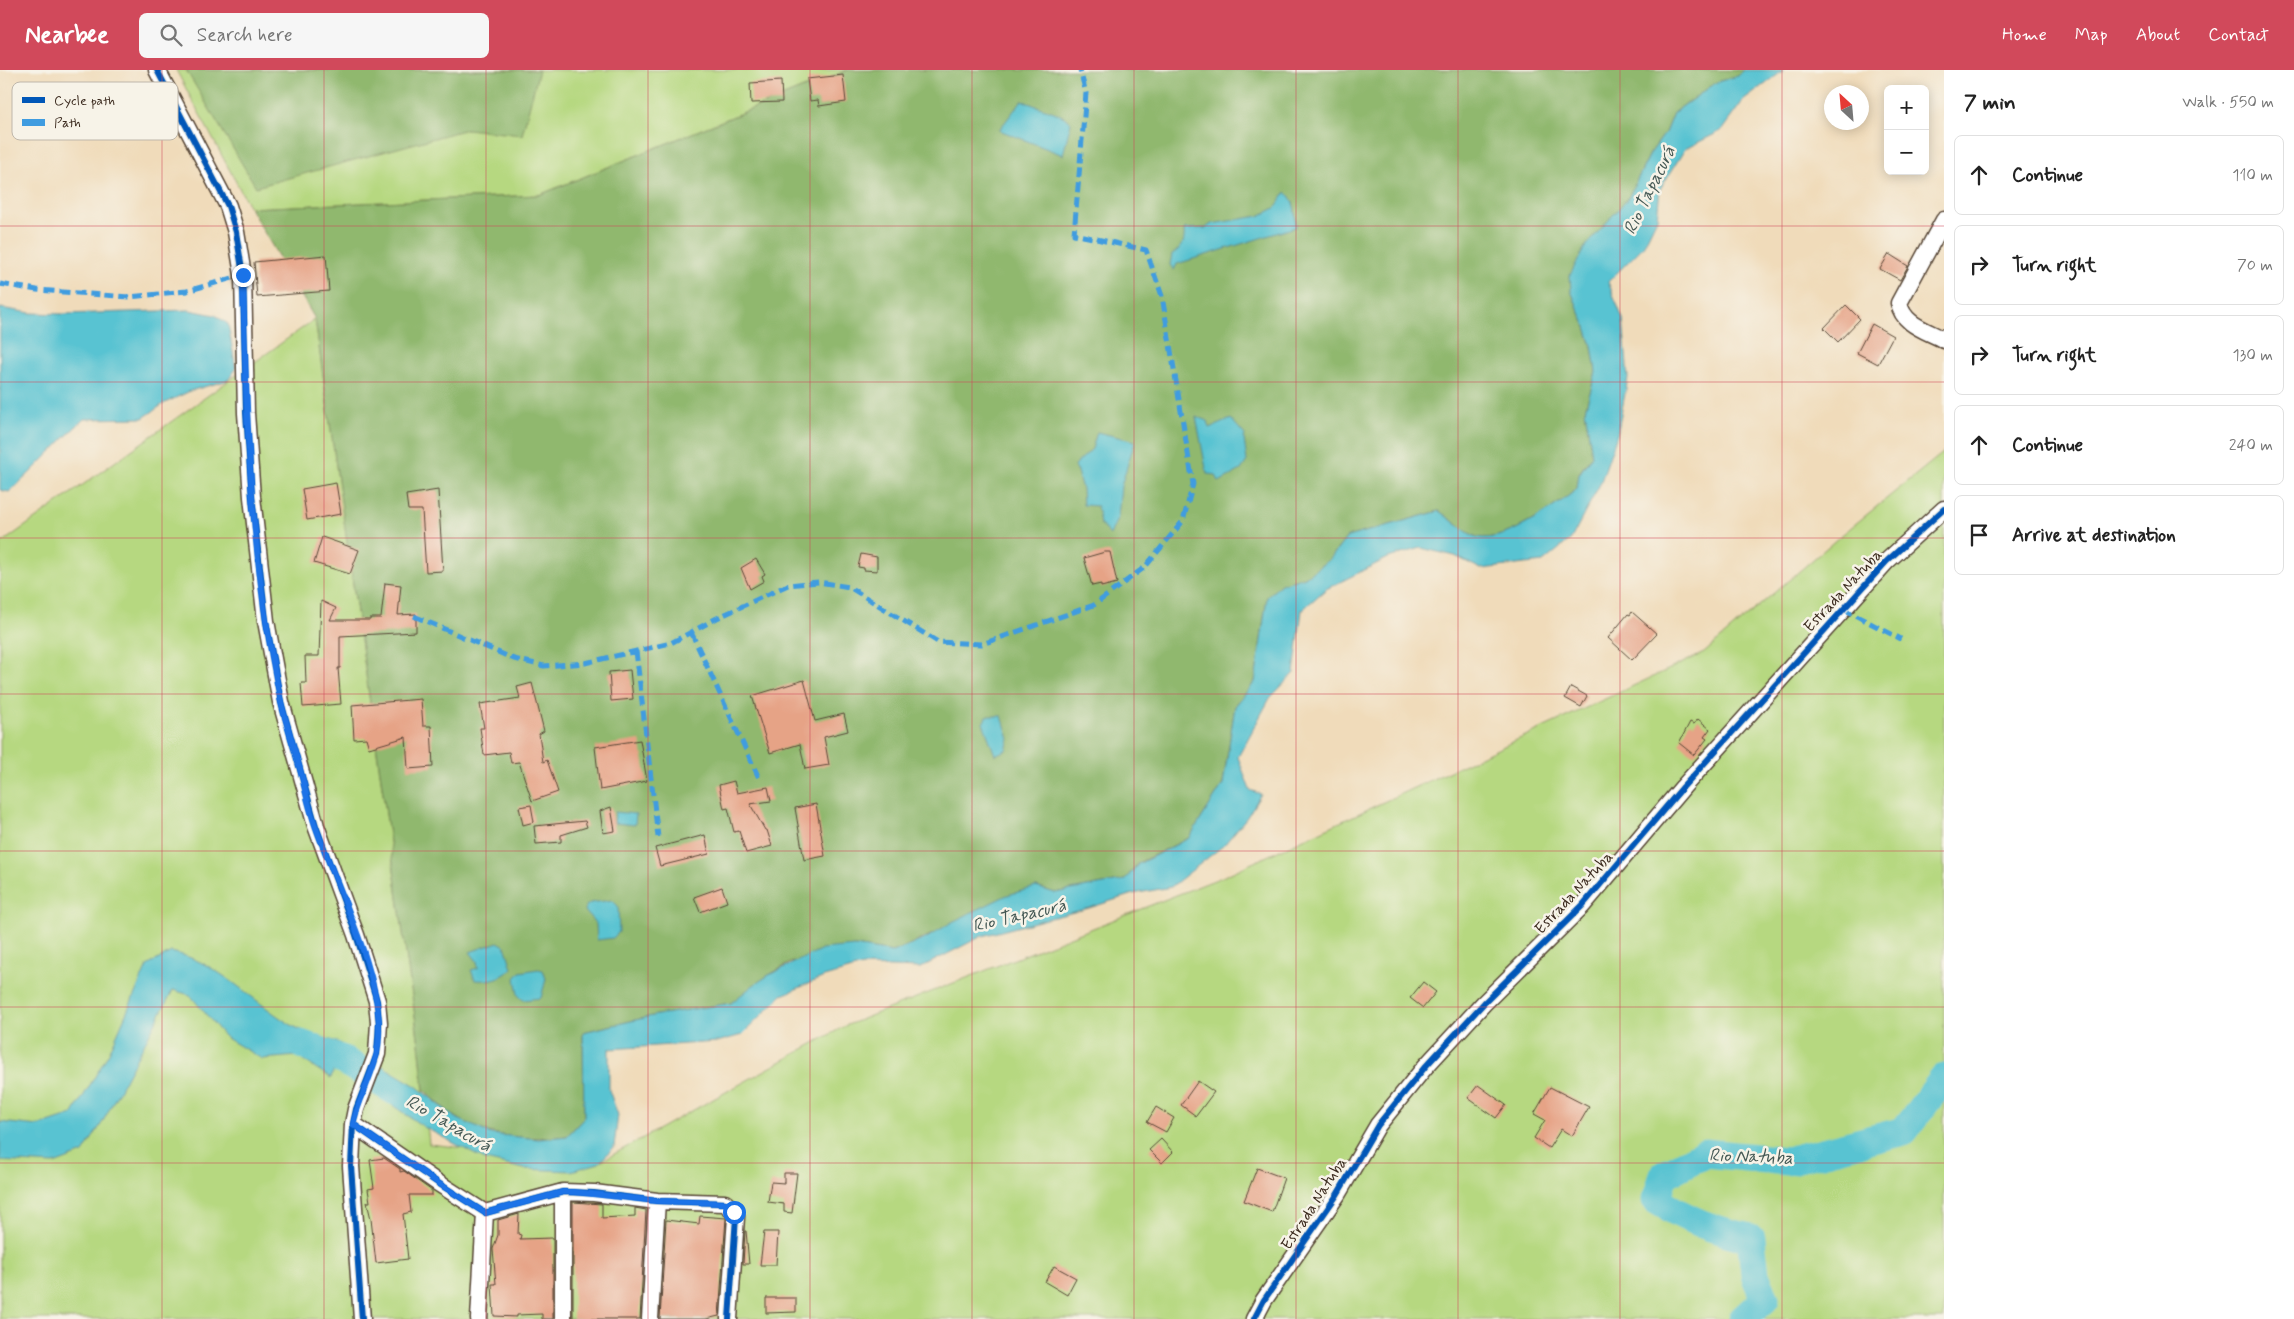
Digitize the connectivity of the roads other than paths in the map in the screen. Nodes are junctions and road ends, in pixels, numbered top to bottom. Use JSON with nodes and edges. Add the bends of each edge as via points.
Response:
{"nodes":[{"id":1,"x":157,"y":70,"type":"edge"},
{"id":2,"x":163,"y":82,"type":"edge"},
{"id":3,"x":178,"y":110,"type":"edge"},
{"id":4,"x":1944,"y":220,"type":"edge"},
{"id":5,"x":1944,"y":340,"type":"edge"},
{"id":6,"x":1944,"y":509,"type":"edge"},
{"id":7,"x":353,"y":1124,"type":"junction"},
{"id":8,"x":563,"y":1192,"type":"junction"},
{"id":9,"x":657,"y":1201,"type":"junction"},
{"id":10,"x":485,"y":1213,"type":"junction"},
{"id":11,"x":362,"y":1319,"type":"edge"},
{"id":12,"x":479,"y":1319,"type":"edge"},
{"id":13,"x":563,"y":1319,"type":"edge"},
{"id":14,"x":650,"y":1319,"type":"edge"},
{"id":15,"x":729,"y":1319,"type":"edge"},
{"id":16,"x":1254,"y":1319,"type":"edge"}],
"edges":[{"from":1,"to":2,"type":"street"},
{"from":3,"to":7,"type":"street","via":[[228,206],[236,232],[243,275],[246,412],[252,496],[266,621],[281,702],[316,826],[377,1001],[379,1039],[374,1065]]},
{"from":4,"to":5,"type":"street","via":[[1898,303],[1905,320]]},
{"from":6,"to":16,"type":"street","name":"Estrada Natuba","via":[[1887,561],[1683,787],[1582,906],[1425,1067],[1378,1125],[1337,1194]]},
{"from":7,"to":10,"type":"street"},
{"from":7,"to":11,"type":"street","via":[[351,1166]]},
{"from":8,"to":9,"type":"street"},
{"from":8,"to":10,"type":"street"},
{"from":8,"to":13,"type":"street"},
{"from":9,"to":14,"type":"street"},
{"from":9,"to":15,"type":"street","via":[[725,1203],[734,1212]]},
{"from":10,"to":12,"type":"street"}]}
